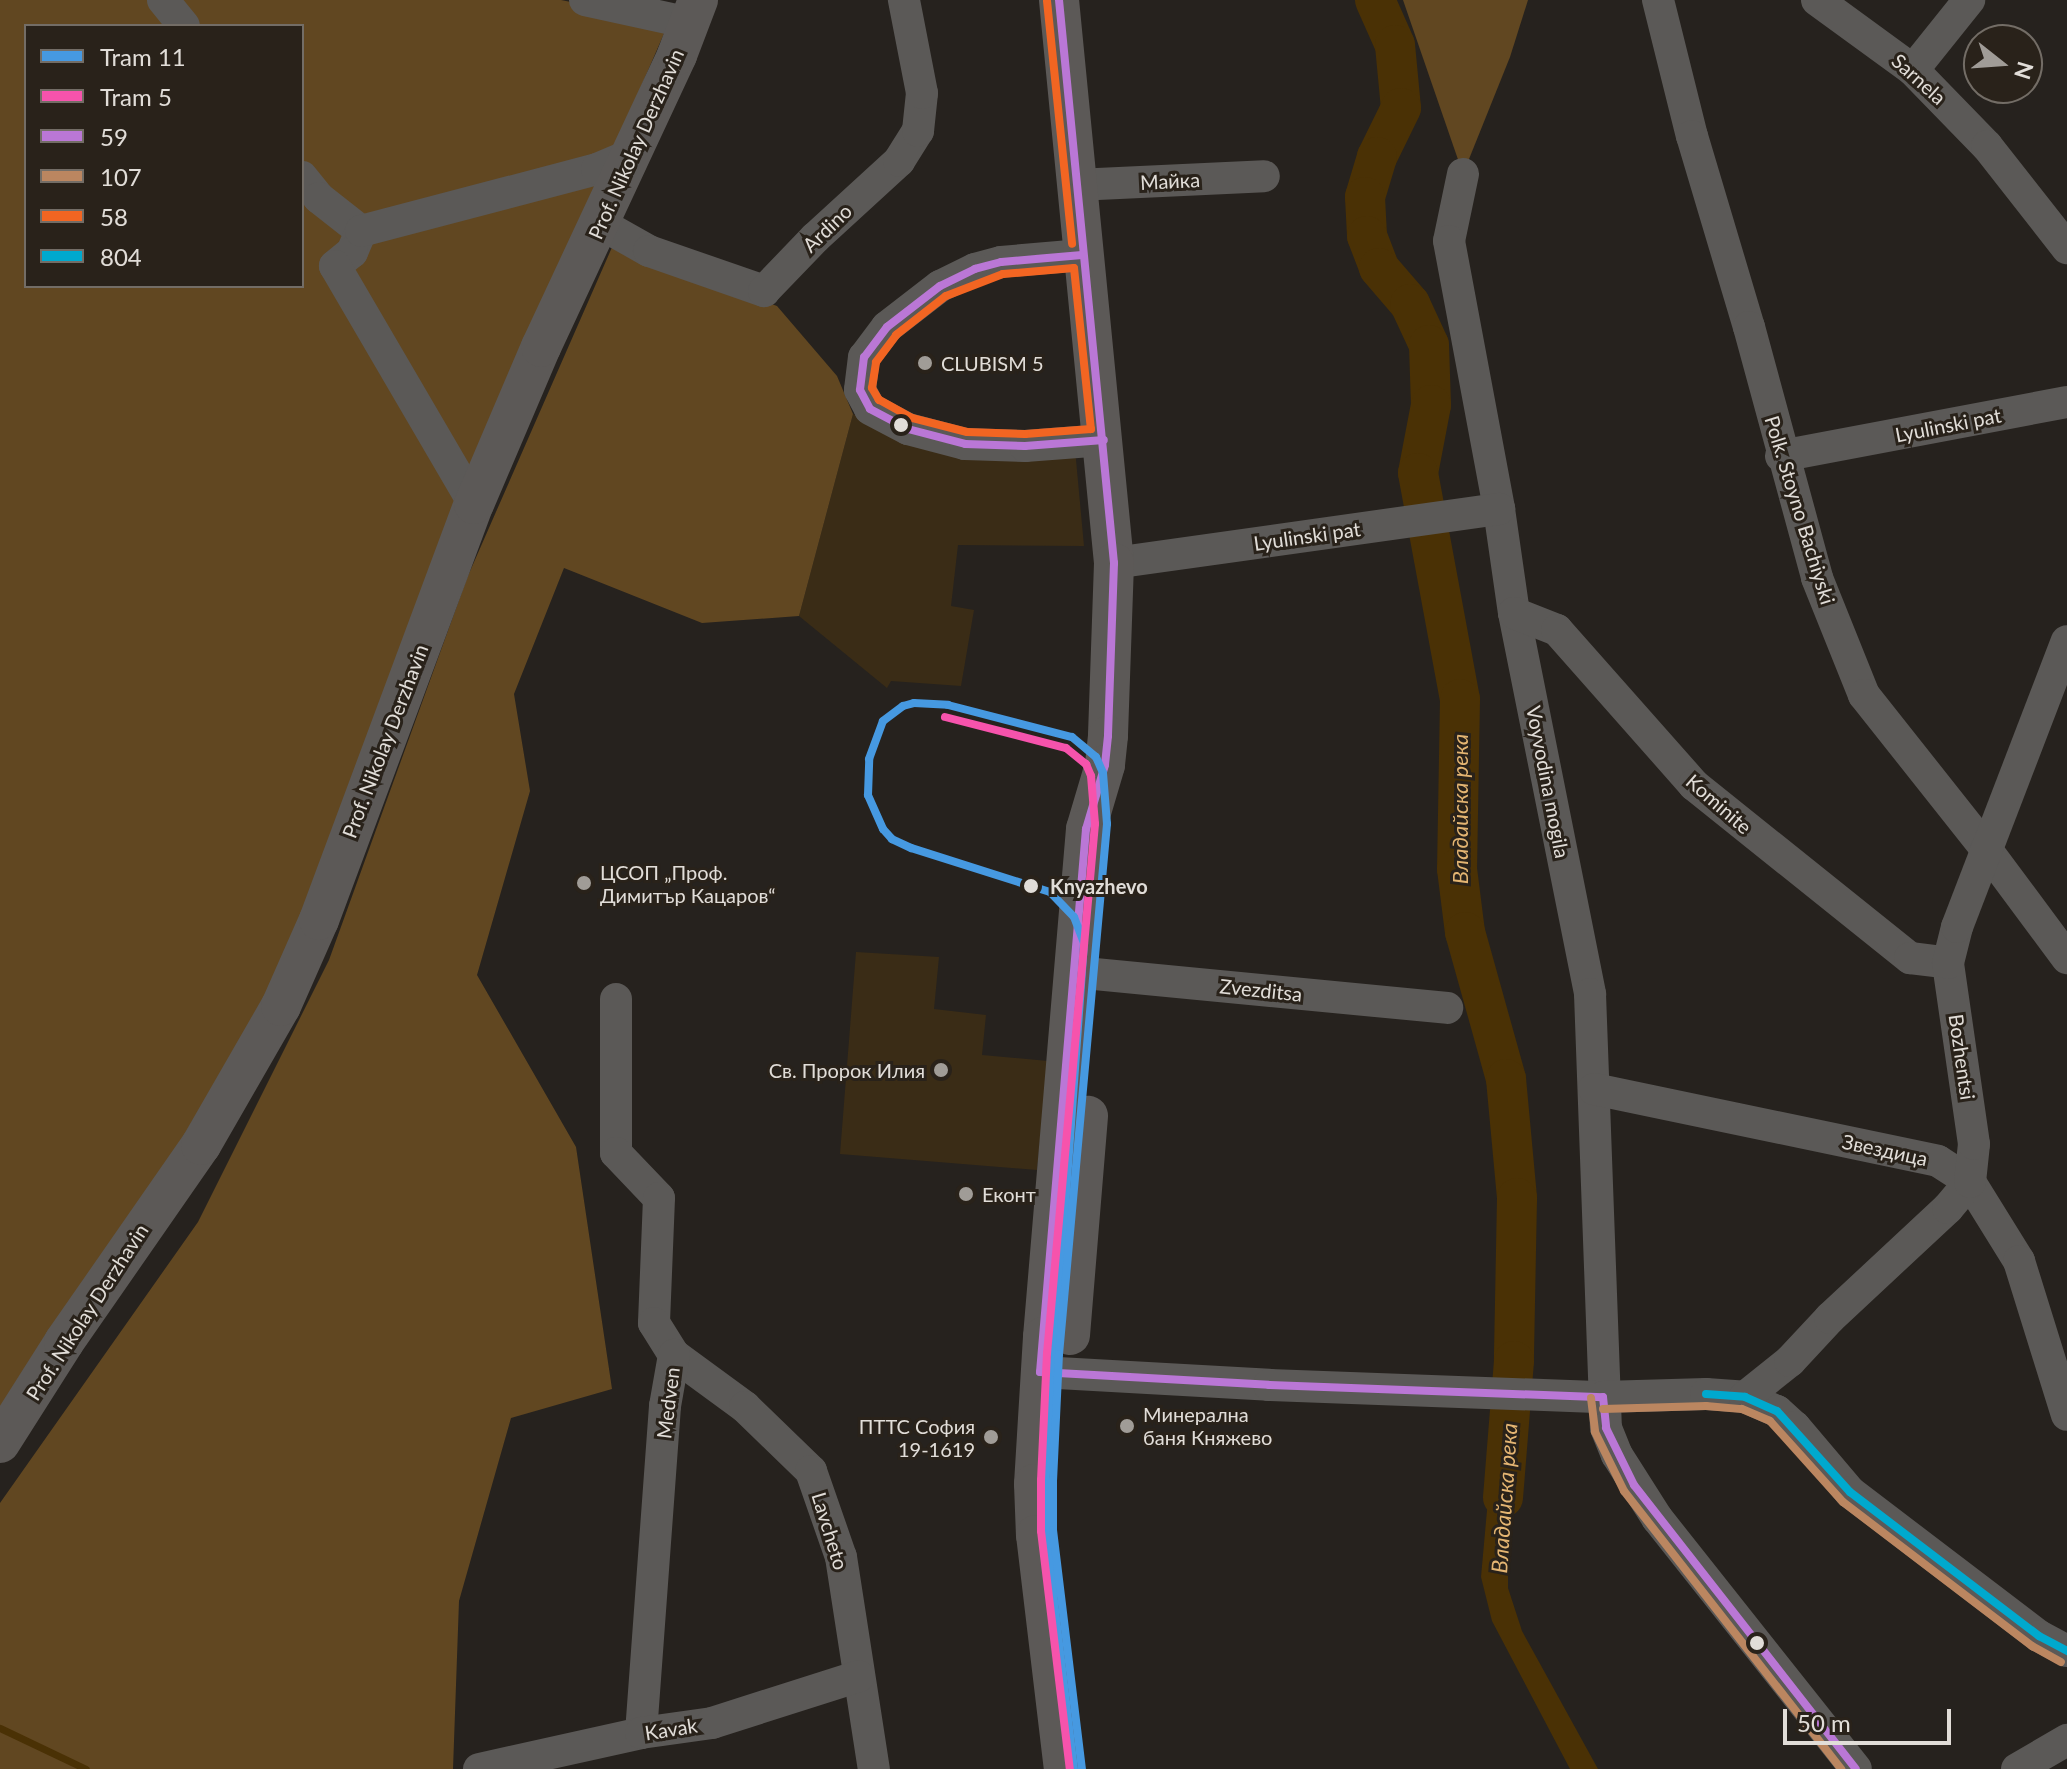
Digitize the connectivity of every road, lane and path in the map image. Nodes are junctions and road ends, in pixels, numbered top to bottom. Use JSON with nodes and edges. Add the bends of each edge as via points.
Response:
{"nodes":[{"id":1,"x":163,"y":0,"type":"edge"},
{"id":2,"x":585,"y":0,"type":"edge"},
{"id":3,"x":904,"y":0,"type":"edge"},
{"id":4,"x":1059,"y":0,"type":"edge"},
{"id":5,"x":1658,"y":0,"type":"edge"},
{"id":6,"x":1817,"y":0,"type":"edge"},
{"id":7,"x":1969,"y":0,"type":"edge"},
{"id":8,"x":694,"y":11,"type":"edge"},
{"id":9,"x":182,"y":24,"type":"edge"},
{"id":10,"x":1913,"y":70,"type":"junction"},
{"id":11,"x":632,"y":154,"type":"junction"},
{"id":12,"x":1463,"y":174,"type":"dead end"},
{"id":13,"x":1264,"y":176,"type":"dead end"},
{"id":14,"x":304,"y":179,"type":"edge"},
{"id":15,"x":1076,"y":185,"type":"junction"},
{"id":16,"x":601,"y":224,"type":"junction"},
{"id":17,"x":361,"y":231,"type":"junction"},
{"id":18,"x":2067,"y":248,"type":"edge"},
{"id":19,"x":1082,"y":255,"type":"junction"},
{"id":20,"x":2067,"y":402,"type":"edge"},
{"id":21,"x":1104,"y":440,"type":"junction"},
{"id":22,"x":1781,"y":456,"type":"junction"},
{"id":23,"x":474,"y":504,"type":"junction"},
{"id":24,"x":1489,"y":510,"type":"junction"},
{"id":25,"x":1114,"y":563,"type":"junction"},
{"id":26,"x":1514,"y":613,"type":"junction"},
{"id":27,"x":2067,"y":641,"type":"edge"},
{"id":28,"x":1986,"y":849,"type":"junction"},
{"id":29,"x":2067,"y":958,"type":"edge"},
{"id":30,"x":1948,"y":963,"type":"junction"},
{"id":31,"x":1087,"y":973,"type":"junction"},
{"id":32,"x":616,"y":999,"type":"dead end"},
{"id":33,"x":1447,"y":1008,"type":"dead end"},
{"id":34,"x":1594,"y":1089,"type":"junction"},
{"id":35,"x":1970,"y":1182,"type":"junction"},
{"id":36,"x":674,"y":1355,"type":"junction"},
{"id":37,"x":1053,"y":1373,"type":"junction"},
{"id":38,"x":1603,"y":1397,"type":"junction"},
{"id":39,"x":1745,"y":1397,"type":"junction"},
{"id":40,"x":2067,"y":1415,"type":"edge"},
{"id":41,"x":0,"y":1443,"type":"edge"},
{"id":42,"x":2067,"y":1651,"type":"edge"},
{"id":43,"x":859,"y":1676,"type":"junction"},
{"id":44,"x":641,"y":1733,"type":"junction"},
{"id":45,"x":2067,"y":1740,"type":"edge"},
{"id":46,"x":479,"y":1769,"type":"edge"},
{"id":47,"x":874,"y":1769,"type":"edge"},
{"id":48,"x":1064,"y":1769,"type":"edge"},
{"id":49,"x":1089,"y":1769,"type":"edge"},
{"id":50,"x":1856,"y":1769,"type":"edge"},
{"id":51,"x":2017,"y":1769,"type":"edge"}],
"edges":[{"from":1,"to":9,"type":"street"},
{"from":2,"to":8,"type":"street"},
{"from":3,"to":16,"type":"street","name":"Ardino","via":[[922,93],[918,131],[899,161],[764,291],[649,251]]},
{"from":4,"to":15,"type":"main road"},
{"from":5,"to":22,"type":"street","name":"Polk. Stoyno Bachiyski"},
{"from":6,"to":10,"type":"street","name":"Sarnela"},
{"from":7,"to":10,"type":"street"},
{"from":8,"to":11,"type":"main road","name":"Prof. Nikolay Derzhavin"},
{"from":10,"to":18,"type":"street","name":"Sarnela","via":[[1987,146]]},
{"from":11,"to":16,"type":"main road","name":"Prof. Nikolay Derzhavin"},
{"from":11,"to":17,"type":"street","via":[[597,169]]},
{"from":12,"to":24,"type":"street","name":"Voyvodina mogila","via":[[1449,241]]},
{"from":13,"to":15,"type":"street","name":"Майка"},
{"from":14,"to":17,"type":"street"},
{"from":15,"to":19,"type":"main road"},
{"from":16,"to":23,"type":"main road","name":"Prof. Nikolay Derzhavin"},
{"from":17,"to":23,"type":"street","via":[[352,252],[335,266]]},
{"from":19,"to":21,"type":"main road"},
{"from":19,"to":21,"type":"street","via":[[1001,262],[940,286],[887,327],[864,357],[860,390],[870,409],[908,429],[965,444]]},
{"from":20,"to":22,"type":"street","name":"Lyulinski pat"},
{"from":21,"to":25,"type":"main road"},
{"from":22,"to":28,"type":"street","name":"Polk. Stoyno Bachiyski","via":[[1817,578],[1864,695]]},
{"from":23,"to":41,"type":"main road","name":"Prof. Nikolay Derzhavin","via":[[319,920],[281,1006],[201,1145]]},
{"from":24,"to":25,"type":"street","name":"Lyulinski pat"},
{"from":24,"to":26,"type":"street","name":"Voyvodina mogila"},
{"from":25,"to":31,"type":"main road","via":[[1105,765],[1086,829]]},
{"from":26,"to":30,"type":"street","name":"Kominite","via":[[1557,630],[1694,785],[1910,958]]},
{"from":26,"to":34,"type":"street","name":"Voyvodina mogila","via":[[1590,994]]},
{"from":27,"to":28,"type":"street","name":"Bozhentsi"},
{"from":28,"to":29,"type":"street","name":"Polk. Stoyno Bachiyski"},
{"from":28,"to":30,"type":"street","name":"Bozhentsi"},
{"from":30,"to":35,"type":"street","name":"Bozhentsi","via":[[1974,1144]]},
{"from":31,"to":33,"type":"street","name":"Zvezditsa"},
{"from":31,"to":37,"type":"main road"},
{"from":32,"to":36,"type":"street","name":"Medven","via":[[616,1153],[659,1198],[654,1323]]},
{"from":34,"to":35,"type":"street","name":"Звездица","via":[[1938,1161]]},
{"from":34,"to":38,"type":"street","name":"Voyvodina mogila"},
{"from":35,"to":39,"type":"street","via":[[1790,1361]]},
{"from":35,"to":40,"type":"street","name":"Звездица","via":[[2019,1261]]},
{"from":36,"to":43,"type":"street","name":"Lavcheto","via":[[745,1407],[811,1471],[841,1557]]},
{"from":36,"to":44,"type":"street","name":"Medven","via":[[665,1406]]},
{"from":37,"to":38,"type":"street"},
{"from":37,"to":48,"type":"main road","via":[[1034,1484]]},
{"from":37,"to":49,"type":"main road","via":[[1060,1525]]},
{"from":38,"to":39,"type":"street"},
{"from":38,"to":50,"type":"street","name":"Voyvodina mogila","via":[[1606,1428],[1641,1496]]},
{"from":39,"to":42,"type":"street","via":[[1777,1411],[1795,1427],[1850,1492],[2039,1636]]},
{"from":43,"to":44,"type":"street","name":"Kavak","via":[[712,1723]]},
{"from":43,"to":47,"type":"street","name":"Lavcheto"},
{"from":44,"to":46,"type":"street","name":"Kavak"},
{"from":45,"to":51,"type":"street"}]}
